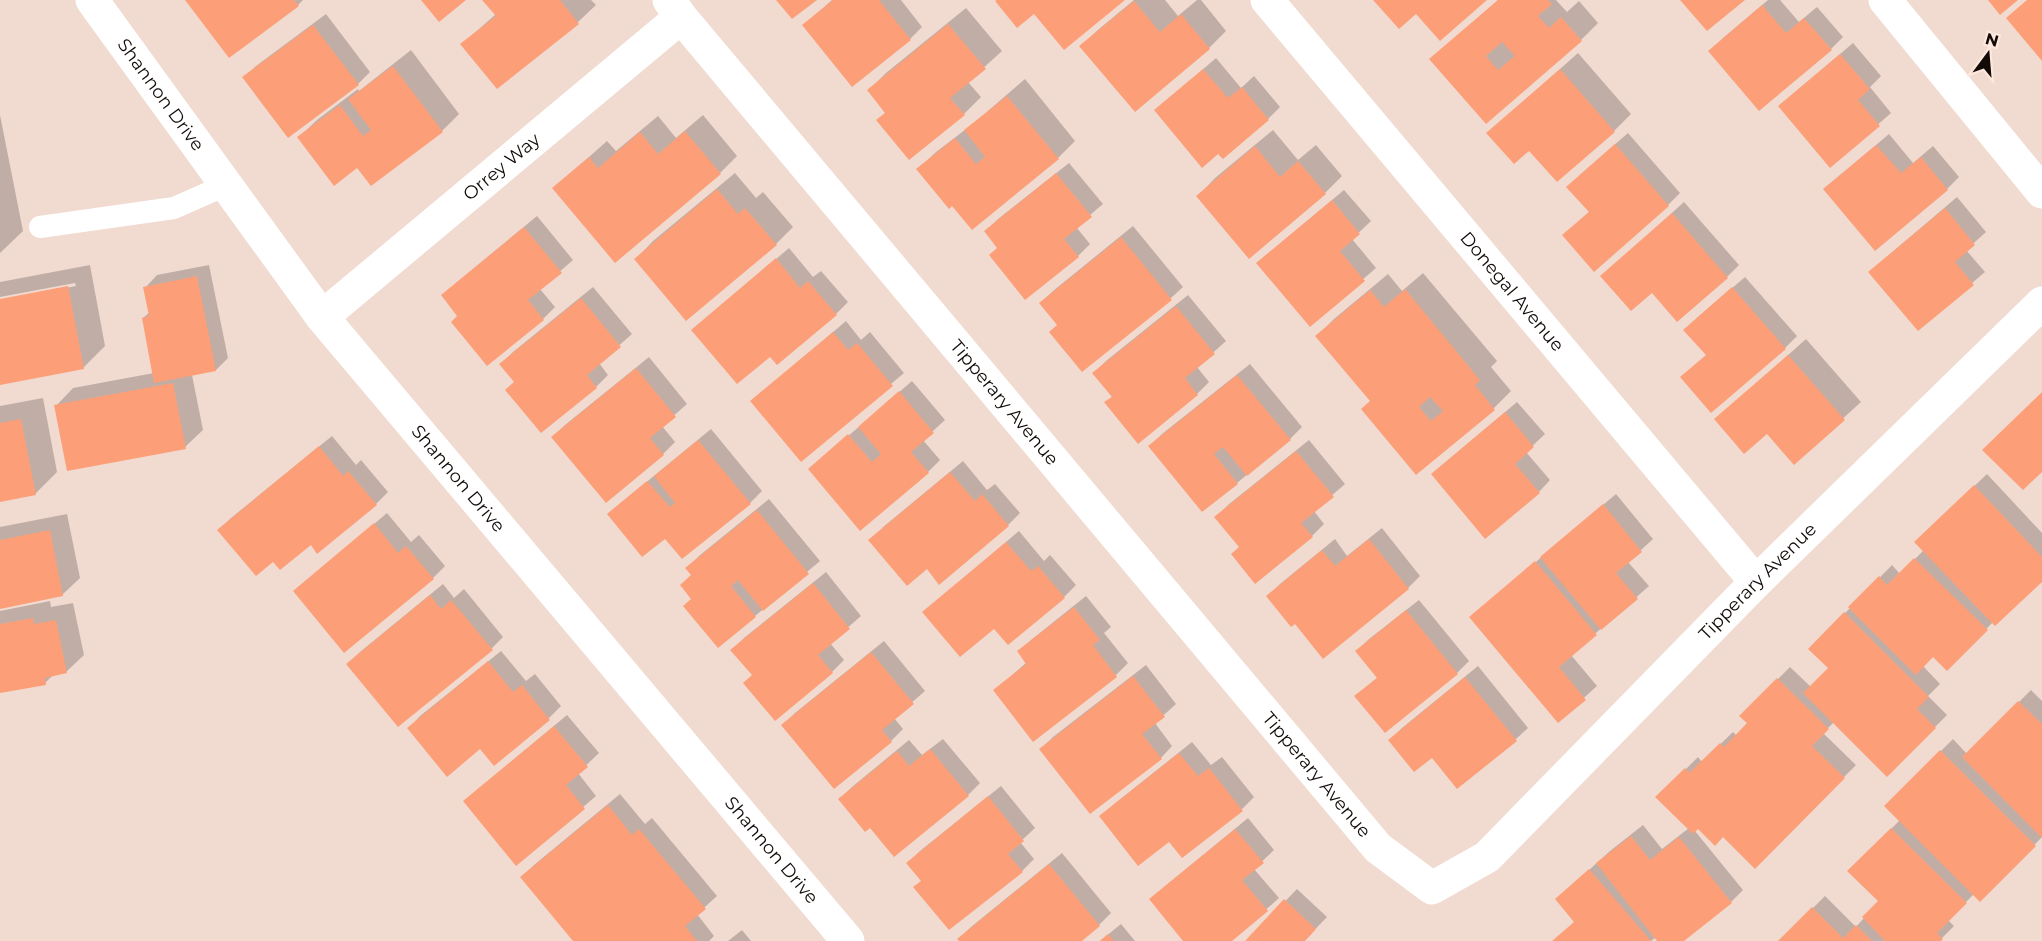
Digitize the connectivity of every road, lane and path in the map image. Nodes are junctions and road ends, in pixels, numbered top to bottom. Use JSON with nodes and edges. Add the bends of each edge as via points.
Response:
{"nodes":[{"id":1,"x":92,"y":0,"type":"edge"},
{"id":2,"x":1267,"y":0,"type":"edge"},
{"id":3,"x":1885,"y":0,"type":"edge"},
{"id":4,"x":675,"y":8,"type":"edge"},
{"id":5,"x":226,"y":185,"type":"junction"},
{"id":6,"x":2042,"y":192,"type":"edge"},
{"id":7,"x":40,"y":227,"type":"dead end"},
{"id":8,"x":2042,"y":303,"type":"edge"},
{"id":9,"x":322,"y":317,"type":"junction"},
{"id":10,"x":1756,"y":582,"type":"junction"},
{"id":11,"x":848,"y":941,"type":"edge"}],
"edges":[{"from":1,"to":5,"type":"street","name":"Shannon Drive"},
{"from":2,"to":10,"type":"street","name":"Donegal Avenue"},
{"from":3,"to":6,"type":"street"},
{"from":4,"to":9,"type":"street","name":"Orrey Way"},
{"from":4,"to":10,"type":"street","name":"Tipperary Avenue","via":[[1378,848],[1432,888],[1487,857]]},
{"from":5,"to":7,"type":"lane","via":[[174,208]]},
{"from":5,"to":9,"type":"street","name":"Shannon Drive"},
{"from":8,"to":10,"type":"street","name":"Tipperary Avenue"},
{"from":9,"to":11,"type":"street","name":"Shannon Drive"}]}
